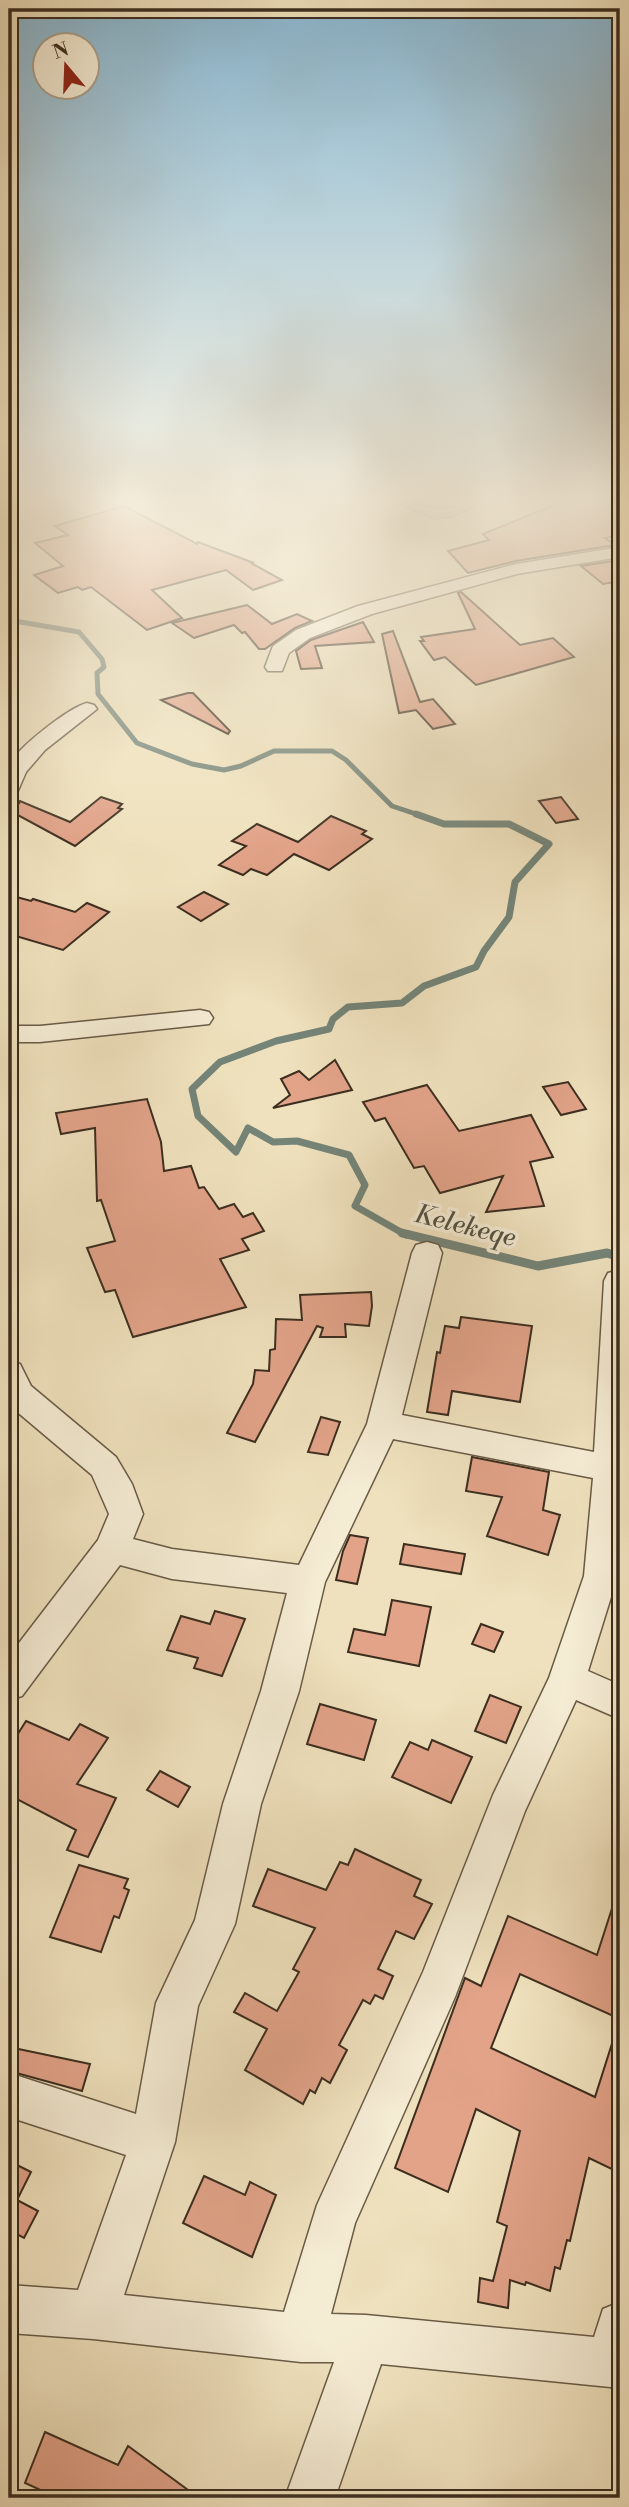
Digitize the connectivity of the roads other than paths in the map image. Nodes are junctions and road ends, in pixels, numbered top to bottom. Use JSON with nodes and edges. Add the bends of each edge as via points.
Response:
{"nodes":[{"id":1,"x":357,"y":613,"type":"edge"},
{"id":2,"x":275,"y":667,"type":"dead end"},
{"id":3,"x":87,"y":709,"type":"dead end"},
{"id":4,"x":9,"y":788,"type":"edge"},
{"id":5,"x":200,"y":1018,"type":"dead end"},
{"id":6,"x":9,"y":1034,"type":"edge"},
{"id":7,"x":427,"y":1252,"type":"dead end"},
{"id":8,"x":619,"y":1280,"type":"edge"},
{"id":9,"x":9,"y":1373,"type":"edge"},
{"id":10,"x":383,"y":1424,"type":"junction"},
{"id":11,"x":610,"y":1468,"type":"junction"},
{"id":12,"x":112,"y":1548,"type":"junction"},
{"id":13,"x":307,"y":1581,"type":"junction"},
{"id":14,"x":567,"y":1679,"type":"junction"},
{"id":15,"x":9,"y":1684,"type":"edge"},
{"id":16,"x":620,"y":1702,"type":"edge"},
{"id":17,"x":9,"y":2095,"type":"edge"},
{"id":18,"x":153,"y":2142,"type":"junction"},
{"id":19,"x":9,"y":2309,"type":"edge"},
{"id":20,"x":93,"y":2315,"type":"junction"},
{"id":21,"x":301,"y":2339,"type":"junction"},
{"id":22,"x":366,"y":2339,"type":"junction"},
{"id":23,"x":618,"y":2351,"type":"edge"},
{"id":24,"x":310,"y":2498,"type":"edge"}],
"edges":[{"from":1,"to":2,"type":"street","via":[[303,634],[280,650]]},
{"from":3,"to":4,"type":"street","via":[[37,745]]},
{"from":5,"to":6,"type":"street"},
{"from":7,"to":10,"type":"street"},
{"from":8,"to":11,"type":"street"},
{"from":9,"to":12,"type":"street","via":[[18,1394],[104,1465],[115,1483],[126,1514]]},
{"from":10,"to":11,"type":"street"},
{"from":10,"to":13,"type":"street"},
{"from":11,"to":14,"type":"street","via":[[603,1576]]},
{"from":12,"to":13,"type":"street","via":[[172,1564]]},
{"from":12,"to":15,"type":"street"},
{"from":13,"to":18,"type":"street","via":[[280,1691],[242,1804],[215,1924],[177,2003]]},
{"from":14,"to":16,"type":"street"},
{"from":14,"to":21,"type":"street","via":[[507,1808],[440,1982],[333,2221]]},
{"from":17,"to":18,"type":"street"},
{"from":18,"to":20,"type":"street"},
{"from":19,"to":20,"type":"street"},
{"from":20,"to":21,"type":"street"},
{"from":21,"to":22,"type":"street"},
{"from":22,"to":23,"type":"street"},
{"from":22,"to":24,"type":"street"}]}
